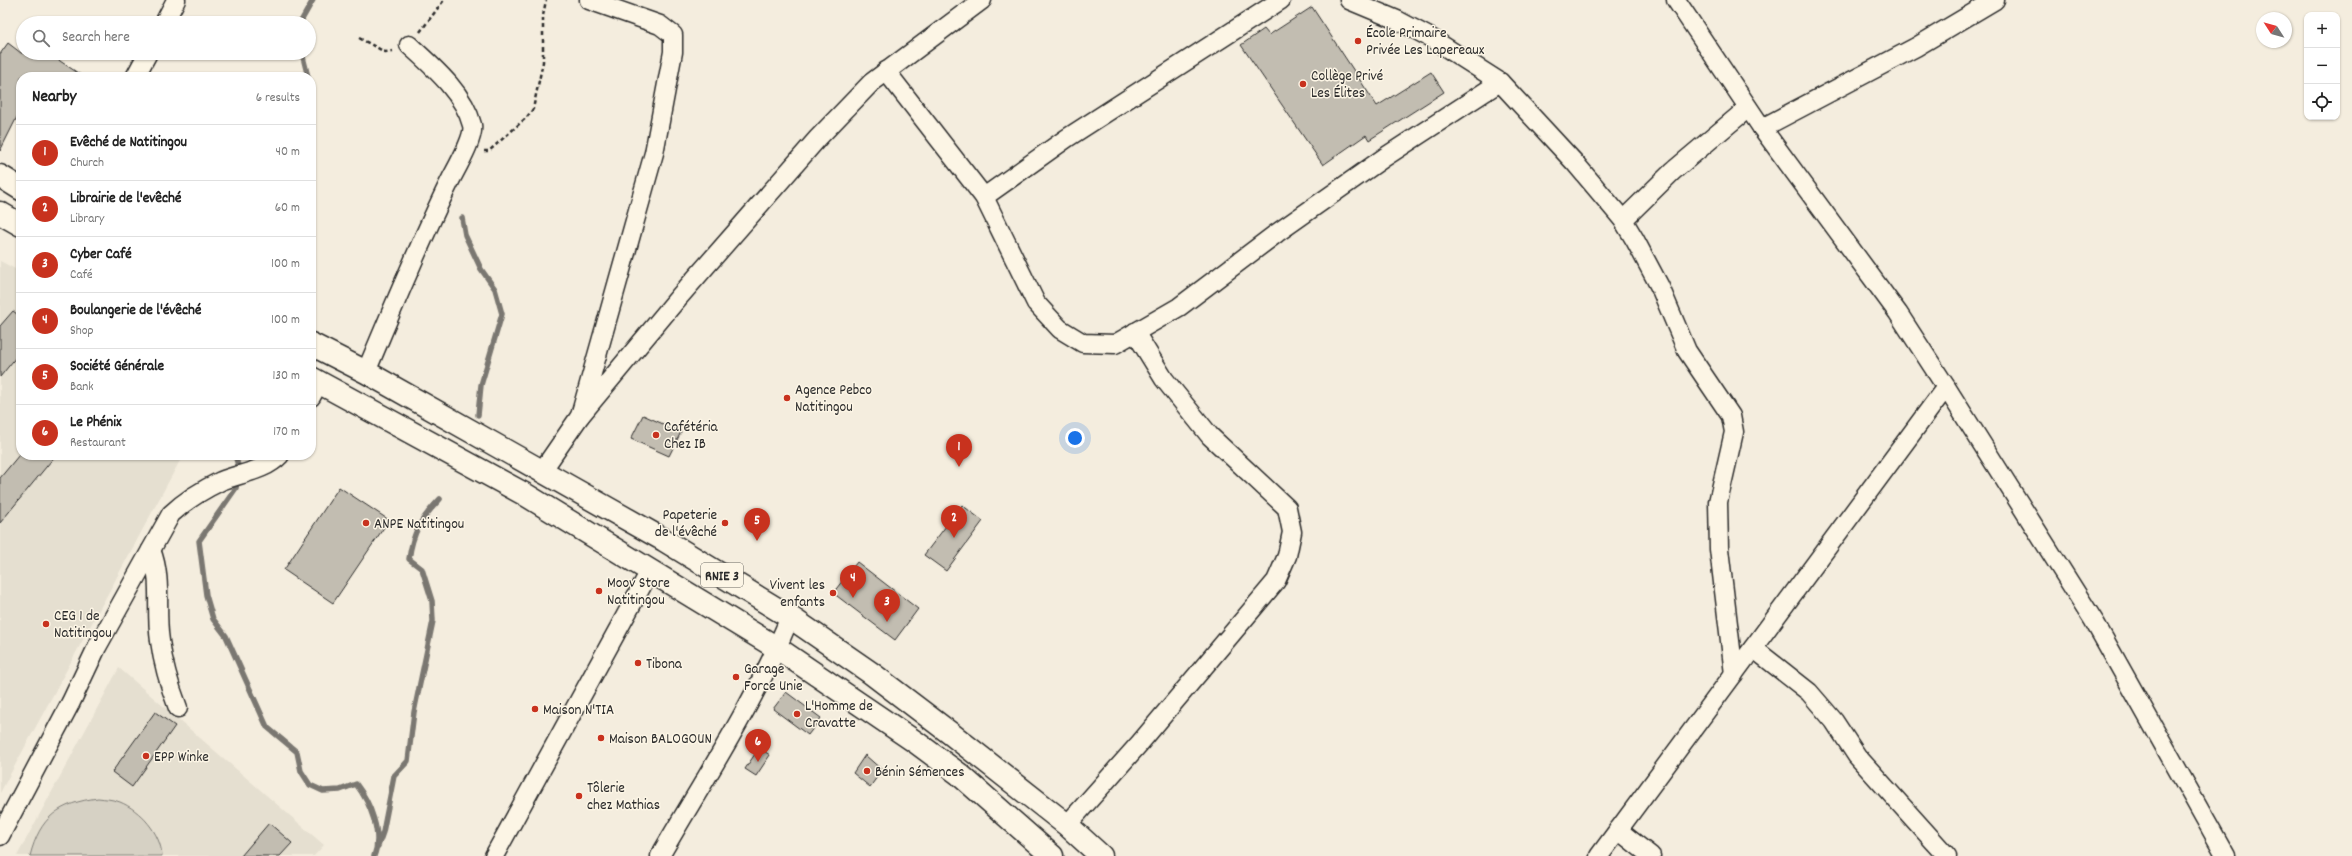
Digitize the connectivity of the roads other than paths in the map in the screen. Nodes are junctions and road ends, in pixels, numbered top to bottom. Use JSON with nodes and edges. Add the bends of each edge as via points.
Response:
{"nodes":[{"id":1,"x":176,"y":0,"type":"edge"},
{"id":2,"x":589,"y":0,"type":"edge"},
{"id":3,"x":982,"y":0,"type":"edge"},
{"id":4,"x":1281,"y":0,"type":"edge"},
{"id":5,"x":1349,"y":0,"type":"edge"},
{"id":6,"x":1676,"y":0,"type":"edge"},
{"id":7,"x":1995,"y":0,"type":"edge"},
{"id":8,"x":168,"y":16,"type":"edge"},
{"id":9,"x":409,"y":45,"type":"dead end"},
{"id":10,"x":144,"y":60,"type":"edge"},
{"id":11,"x":886,"y":71,"type":"junction"},
{"id":12,"x":138,"y":72,"type":"edge"},
{"id":13,"x":1500,"y":82,"type":"junction"},
{"id":14,"x":1748,"y":108,"type":"junction"},
{"id":15,"x":1762,"y":128,"type":"junction"},
{"id":16,"x":0,"y":176,"type":"edge"},
{"id":17,"x":16,"y":186,"type":"edge"},
{"id":18,"x":984,"y":197,"type":"junction"},
{"id":19,"x":0,"y":213,"type":"edge"},
{"id":20,"x":1623,"y":220,"type":"junction"},
{"id":21,"x":16,"y":222,"type":"edge"},
{"id":22,"x":1135,"y":332,"type":"junction"},
{"id":23,"x":316,"y":347,"type":"edge"},
{"id":24,"x":366,"y":372,"type":"junction"},
{"id":25,"x":316,"y":387,"type":"edge"},
{"id":26,"x":1946,"y":387,"type":"junction"},
{"id":27,"x":580,"y":416,"type":"junction"},
{"id":28,"x":274,"y":460,"type":"edge"},
{"id":29,"x":542,"y":471,"type":"junction"},
{"id":30,"x":151,"y":550,"type":"junction"},
{"id":31,"x":650,"y":571,"type":"junction"},
{"id":32,"x":790,"y":617,"type":"junction"},
{"id":33,"x":777,"y":648,"type":"junction"},
{"id":34,"x":1753,"y":648,"type":"junction"},
{"id":35,"x":1734,"y":674,"type":"junction"},
{"id":36,"x":178,"y":708,"type":"dead end"},
{"id":37,"x":1067,"y":825,"type":"junction"},
{"id":38,"x":1618,"y":830,"type":"junction"},
{"id":39,"x":0,"y":836,"type":"edge"},
{"id":40,"x":494,"y":856,"type":"edge"},
{"id":41,"x":660,"y":856,"type":"edge"},
{"id":42,"x":1052,"y":856,"type":"edge"},
{"id":43,"x":1101,"y":856,"type":"edge"},
{"id":44,"x":1599,"y":856,"type":"edge"},
{"id":45,"x":1651,"y":856,"type":"edge"},
{"id":46,"x":1947,"y":856,"type":"edge"},
{"id":47,"x":2226,"y":856,"type":"edge"}],
"edges":[{"from":1,"to":8,"type":"street"},
{"from":2,"to":27,"type":"street","via":[[660,26],[673,35],[673,52],[654,153]]},
{"from":3,"to":11,"type":"street"},
{"from":4,"to":18,"type":"street","via":[[1067,138]]},
{"from":5,"to":13,"type":"street","via":[[1397,20],[1431,38]]},
{"from":6,"to":14,"type":"street"},
{"from":7,"to":15,"type":"street","via":[[1916,47]]},
{"from":9,"to":24,"type":"street","via":[[431,65],[464,106],[472,127],[464,154],[427,229]]},
{"from":10,"to":12,"type":"street"},
{"from":11,"to":18,"type":"street"},
{"from":11,"to":27,"type":"street","via":[[818,138],[679,297]]},
{"from":13,"to":20,"type":"street","via":[[1575,163]]},
{"from":13,"to":22,"type":"street","via":[[1385,157],[1276,233],[1179,307]]},
{"from":14,"to":15,"type":"street"},
{"from":14,"to":20,"type":"street","via":[[1673,171]]},
{"from":15,"to":26,"type":"street","via":[[1898,313]]},
{"from":16,"to":17,"type":"highway"},
{"from":18,"to":22,"type":"street","via":[[1036,303],[1060,329],[1083,343],[1116,344]]},
{"from":19,"to":21,"type":"highway"},
{"from":20,"to":35,"type":"street","via":[[1660,287],[1687,351],[1731,416],[1734,432],[1718,502],[1719,549]]},
{"from":22,"to":37,"type":"street","via":[[1164,379],[1210,436],[1287,508],[1292,532],[1287,556],[1276,581]]},
{"from":23,"to":24,"type":"highway","number":"RNIE 3"},
{"from":24,"to":29,"type":"highway","number":"RNIE 3"},
{"from":25,"to":31,"type":"highway","number":"RNIE 3","via":[[526,496]]},
{"from":26,"to":34,"type":"street"},
{"from":26,"to":47,"type":"street","via":[[2094,621]]},
{"from":27,"to":29,"type":"street"},
{"from":28,"to":30,"type":"street","via":[[189,497],[170,514]]},
{"from":29,"to":32,"type":"highway","number":"RNIE 3","via":[[664,540]]},
{"from":30,"to":36,"type":"street","via":[[158,572],[160,640],[169,685]]},
{"from":30,"to":39,"type":"street","via":[[97,647]]},
{"from":31,"to":33,"type":"highway","number":"RNIE 3"},
{"from":31,"to":40,"type":"street"},
{"from":32,"to":33,"type":"street"},
{"from":32,"to":37,"type":"highway","number":"RNIE 3","via":[[871,673]]},
{"from":33,"to":41,"type":"street","via":[[754,693]]},
{"from":33,"to":42,"type":"highway","number":"RNIE 3","via":[[959,774]]},
{"from":34,"to":35,"type":"street"},
{"from":34,"to":46,"type":"street","via":[[1809,692],[1834,721],[1857,756]]},
{"from":35,"to":38,"type":"street"},
{"from":37,"to":43,"type":"highway","number":"RNIE 3"},
{"from":38,"to":44,"type":"street"},
{"from":38,"to":45,"type":"street"}]}
